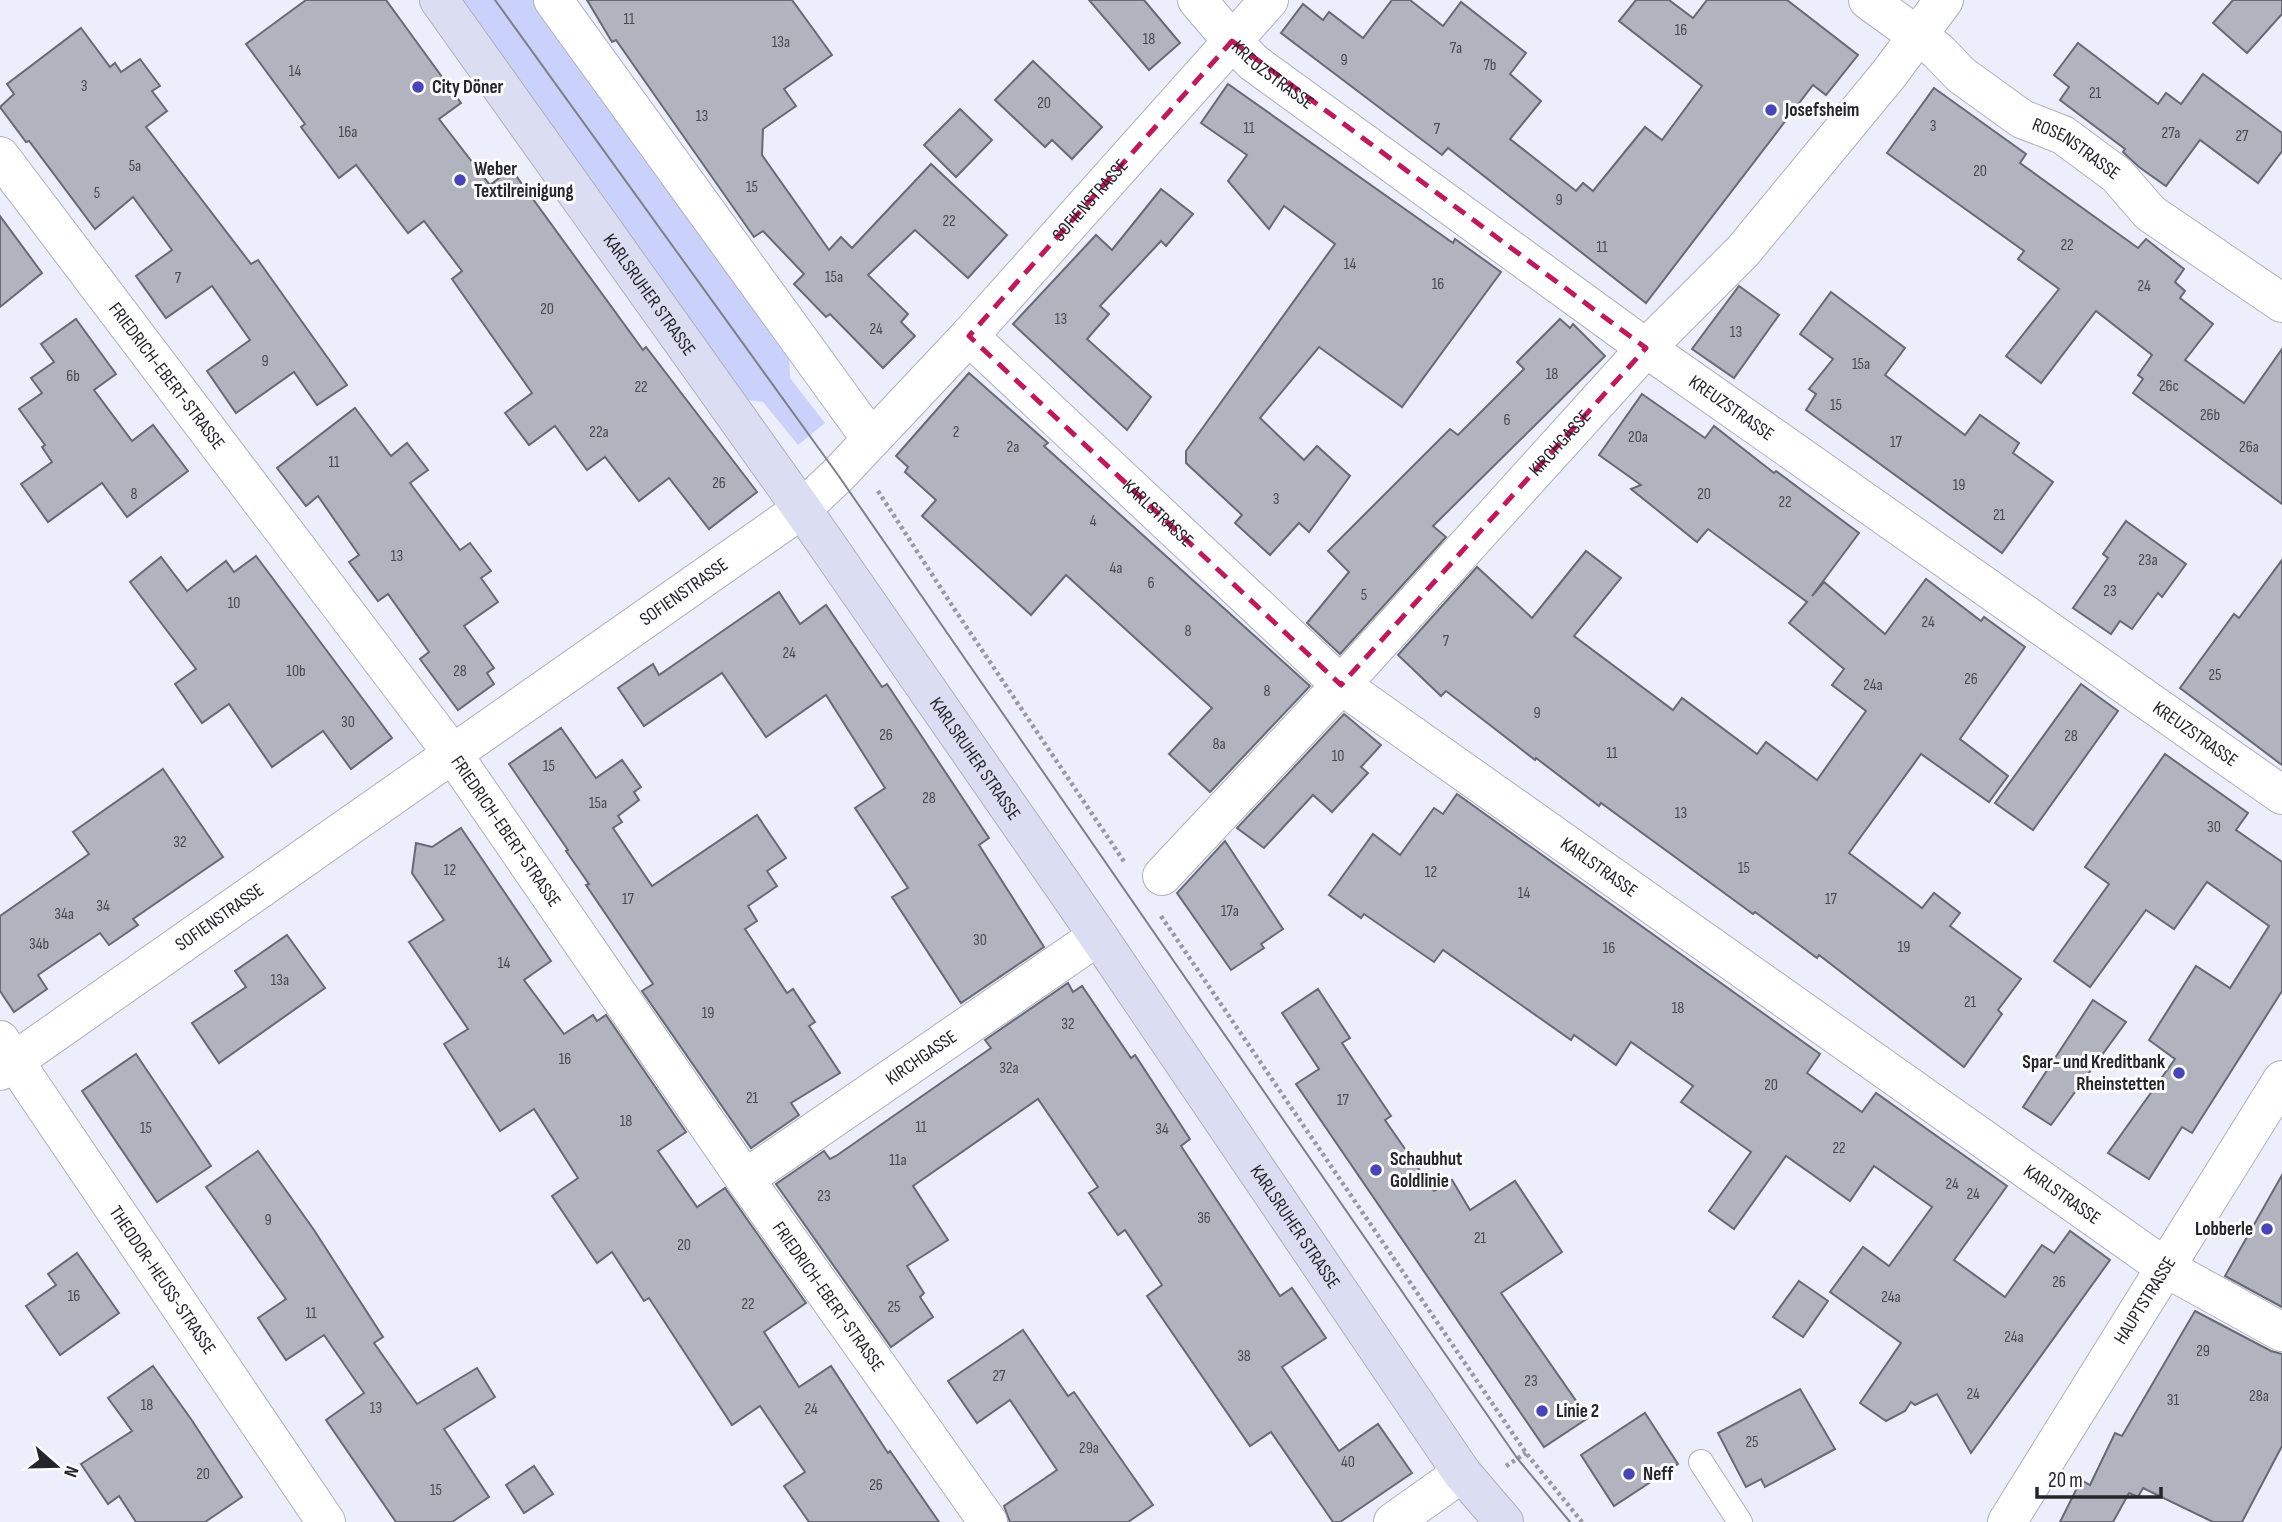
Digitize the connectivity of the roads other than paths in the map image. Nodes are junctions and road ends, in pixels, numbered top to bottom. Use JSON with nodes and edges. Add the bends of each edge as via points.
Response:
{"nodes":[{"id":1,"x":439,"y":0,"type":"edge"},
{"id":2,"x":553,"y":0,"type":"edge"},
{"id":3,"x":1197,"y":0,"type":"edge"},
{"id":4,"x":1269,"y":0,"type":"edge"},
{"id":5,"x":1868,"y":0,"type":"edge"},
{"id":6,"x":1944,"y":0,"type":"edge"},
{"id":7,"x":1918,"y":36,"type":"junction"},
{"id":8,"x":1232,"y":41,"type":"junction"},
{"id":9,"x":0,"y":156,"type":"edge"},
{"id":10,"x":2282,"y":303,"type":"edge"},
{"id":11,"x":970,"y":336,"type":"junction"},
{"id":12,"x":1646,"y":348,"type":"junction"},
{"id":13,"x":863,"y":448,"type":"junction"},
{"id":14,"x":802,"y":509,"type":"junction"},
{"id":15,"x":1341,"y":685,"type":"junction"},
{"id":16,"x":452,"y":753,"type":"junction"},
{"id":17,"x":2282,"y":795,"type":"edge"},
{"id":18,"x":1146,"y":873,"type":"road end"},
{"id":19,"x":1098,"y":936,"type":"junction"},
{"id":20,"x":5,"y":1057,"type":"edge"},
{"id":21,"x":2282,"y":1080,"type":"edge"},
{"id":22,"x":745,"y":1180,"type":"junction"},
{"id":23,"x":2166,"y":1268,"type":"junction"},
{"id":24,"x":2282,"y":1332,"type":"edge"},
{"id":25,"x":1701,"y":1462,"type":"dead end"},
{"id":26,"x":1462,"y":1473,"type":"junction"},
{"id":27,"x":326,"y":1522,"type":"edge"},
{"id":28,"x":988,"y":1522,"type":"edge"},
{"id":29,"x":1393,"y":1522,"type":"edge"},
{"id":30,"x":1504,"y":1522,"type":"edge"},
{"id":31,"x":1740,"y":1522,"type":"edge"},
{"id":32,"x":2007,"y":1522,"type":"edge"}],
"edges":[{"from":1,"to":14,"type":"street","name":"KARLSRUHER STRASSE"},
{"from":2,"to":13,"type":"street"},
{"from":3,"to":8,"type":"street","name":"KREUZSTRASSE"},
{"from":4,"to":8,"type":"street","name":"SOFIENSTRASSE"},
{"from":5,"to":7,"type":"street","name":"ROSENSTRASSE"},
{"from":6,"to":7,"type":"street","name":"KIRCHGASSE"},
{"from":7,"to":10,"type":"street","name":"ROSENSTRASSE","via":[[1981,90],[2022,119],[2063,135],[2117,175],[2150,212]]},
{"from":7,"to":12,"type":"street","name":"KIRCHGASSE","via":[[1743,251]]},
{"from":8,"to":11,"type":"street","name":"SOFIENSTRASSE"},
{"from":8,"to":12,"type":"street","name":"KREUZSTRASSE","via":[[1254,63]]},
{"from":9,"to":16,"type":"street","name":"FRIEDRICH-EBERT-STRASSE"},
{"from":11,"to":13,"type":"street","name":"SOFIENSTRASSE"},
{"from":11,"to":15,"type":"street","name":"KARLSTRASSE"},
{"from":12,"to":15,"type":"street","name":"KIRCHGASSE"},
{"from":12,"to":17,"type":"street","name":"KREUZSTRASSE"},
{"from":13,"to":14,"type":"street","name":"SOFIENSTRASSE"},
{"from":14,"to":16,"type":"street","name":"SOFIENSTRASSE"},
{"from":14,"to":19,"type":"street","name":"KARLSRUHER STRASSE"},
{"from":15,"to":18,"type":"street","name":"KIRCHGASSE"},
{"from":15,"to":23,"type":"street","name":"KARLSTRASSE"},
{"from":16,"to":20,"type":"street","name":"SOFIENSTRASSE"},
{"from":16,"to":22,"type":"street","name":"FRIEDRICH-EBERT-STRASSE"},
{"from":19,"to":22,"type":"street","name":"KIRCHGASSE"},
{"from":19,"to":26,"type":"street","name":"KARLSRUHER STRASSE"},
{"from":20,"to":27,"type":"street","name":"THEODOR-HEUSS-STRASSE"},
{"from":21,"to":23,"type":"street","name":"HAUPTSTRASSE"},
{"from":22,"to":28,"type":"street","name":"FRIEDRICH-EBERT-STRASSE"},
{"from":23,"to":24,"type":"street","name":"KARLSTRASSE"},
{"from":23,"to":32,"type":"street","name":"HAUPTSTRASSE"},
{"from":25,"to":31,"type":"lane"},
{"from":26,"to":29,"type":"street"},
{"from":26,"to":30,"type":"street","name":"KARLSRUHER STRASSE"}]}
